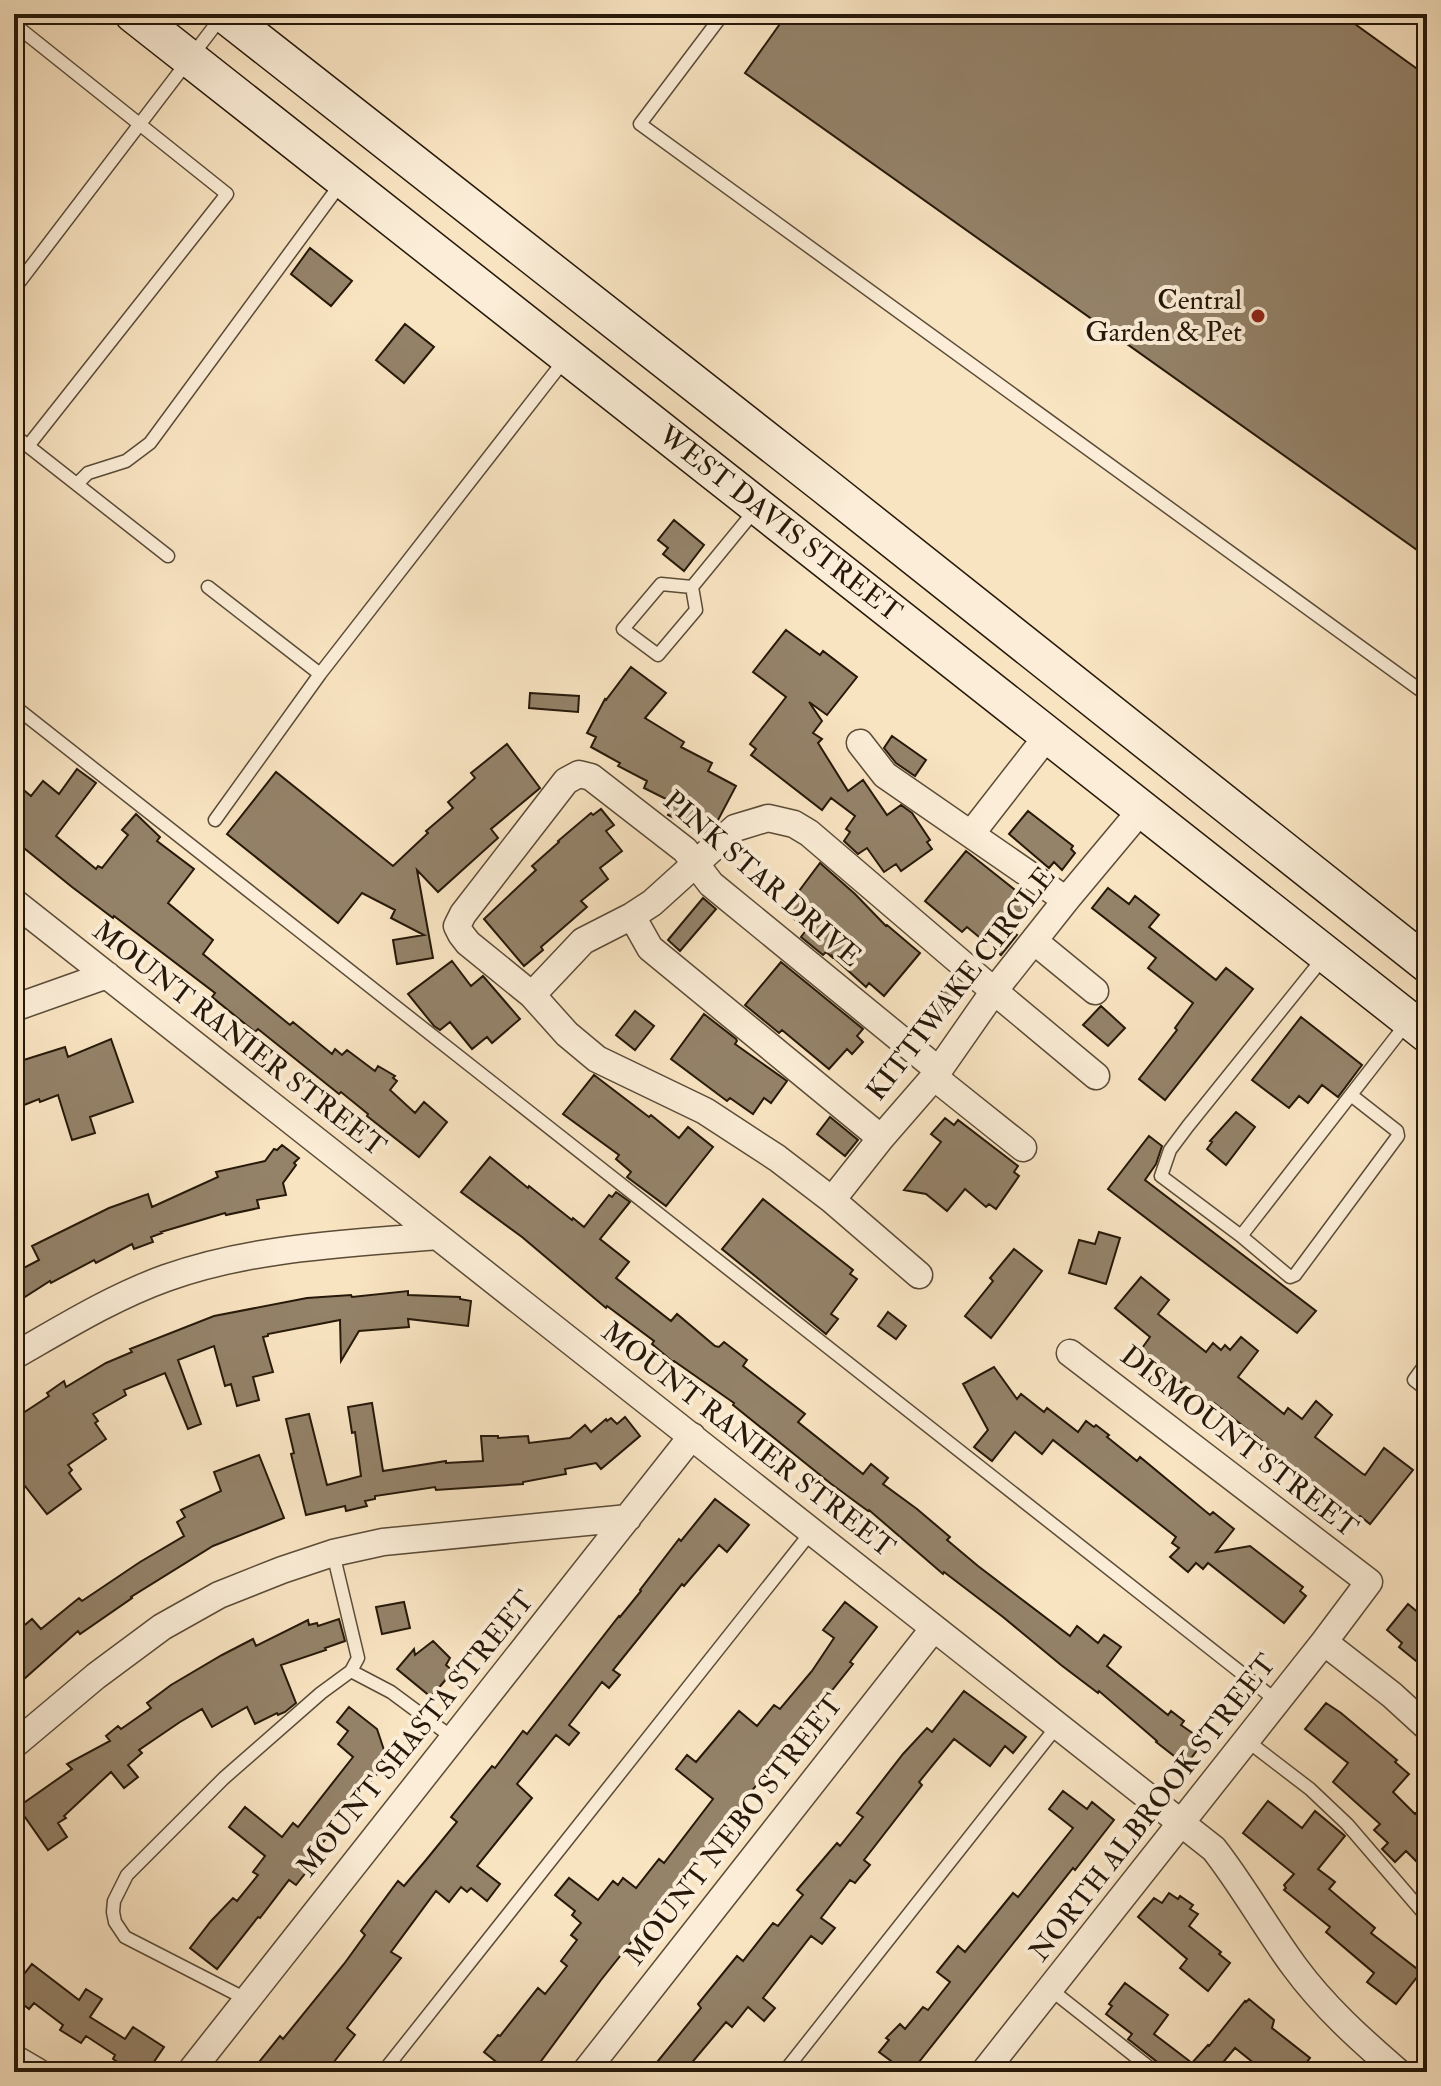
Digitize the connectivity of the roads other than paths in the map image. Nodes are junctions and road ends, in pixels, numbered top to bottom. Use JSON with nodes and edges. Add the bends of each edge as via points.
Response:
{"nodes":[{"id":1,"x":133,"y":14,"type":"edge"},
{"id":2,"x":224,"y":14,"type":"edge"},
{"id":3,"x":723,"y":14,"type":"edge"},
{"id":4,"x":14,"y":24,"type":"edge"},
{"id":5,"x":189,"y":58,"type":"junction"},
{"id":6,"x":140,"y":124,"type":"junction"},
{"id":7,"x":344,"y":180,"type":"junction"},
{"id":8,"x":14,"y":289,"type":"edge"},
{"id":9,"x":568,"y":355,"type":"junction"},
{"id":10,"x":14,"y":435,"type":"edge"},
{"id":11,"x":28,"y":446,"type":"junction"},
{"id":12,"x":77,"y":484,"type":"junction"},
{"id":13,"x":825,"y":486,"type":"junction"},
{"id":14,"x":758,"y":507,"type":"junction"},
{"id":15,"x":788,"y":530,"type":"junction"},
{"id":16,"x":168,"y":556,"type":"dead end"},
{"id":17,"x":208,"y":587,"type":"dead end"},
{"id":18,"x":692,"y":587,"type":"junction"},
{"id":19,"x":320,"y":674,"type":"junction"},
{"id":20,"x":1427,"y":695,"type":"edge"},
{"id":21,"x":14,"y":706,"type":"edge"},
{"id":22,"x":1048,"y":735,"type":"junction"},
{"id":23,"x":860,"y":743,"type":"dead end"},
{"id":24,"x":1176,"y":765,"type":"junction"},
{"id":25,"x":1142,"y":809,"type":"junction"},
{"id":26,"x":215,"y":820,"type":"dead end"},
{"id":27,"x":971,"y":834,"type":"junction"},
{"id":28,"x":696,"y":864,"type":"junction"},
{"id":29,"x":1066,"y":900,"type":"junction"},
{"id":30,"x":14,"y":902,"type":"edge"},
{"id":31,"x":632,"y":916,"type":"junction"},
{"id":32,"x":1034,"y":941,"type":"junction"},
{"id":33,"x":1327,"y":955,"type":"junction"},
{"id":34,"x":1427,"y":964,"type":"edge"},
{"id":35,"x":107,"y":975,"type":"junction"},
{"id":36,"x":994,"y":991,"type":"junction"},
{"id":37,"x":1095,"y":991,"type":"dead end"},
{"id":38,"x":532,"y":995,"type":"junction"},
{"id":39,"x":18,"y":1004,"type":"edge"},
{"id":40,"x":1418,"y":1027,"type":"edge"},
{"id":41,"x":936,"y":1073,"type":"junction"},
{"id":42,"x":1096,"y":1076,"type":"dead end"},
{"id":43,"x":1351,"y":1095,"type":"junction"},
{"id":44,"x":881,"y":1138,"type":"junction"},
{"id":45,"x":1023,"y":1148,"type":"dead end"},
{"id":46,"x":832,"y":1200,"type":"junction"},
{"id":47,"x":437,"y":1236,"type":"junction"},
{"id":48,"x":1241,"y":1236,"type":"junction"},
{"id":49,"x":919,"y":1275,"type":"dead end"},
{"id":50,"x":1070,"y":1353,"type":"dead end"},
{"id":51,"x":14,"y":1356,"type":"edge"},
{"id":52,"x":1427,"y":1362,"type":"edge"},
{"id":53,"x":1427,"y":1390,"type":"edge"},
{"id":54,"x":692,"y":1436,"type":"junction"},
{"id":55,"x":628,"y":1518,"type":"junction"},
{"id":56,"x":812,"y":1531,"type":"junction"},
{"id":57,"x":333,"y":1553,"type":"junction"},
{"id":58,"x":1369,"y":1582,"type":"joint"},
{"id":59,"x":934,"y":1628,"type":"junction"},
{"id":60,"x":1324,"y":1642,"type":"junction"},
{"id":61,"x":351,"y":1671,"type":"junction"},
{"id":62,"x":1277,"y":1701,"type":"junction"},
{"id":63,"x":1058,"y":1725,"type":"junction"},
{"id":64,"x":1427,"y":1727,"type":"edge"},
{"id":65,"x":453,"y":1738,"type":"junction"},
{"id":66,"x":1246,"y":1740,"type":"junction"},
{"id":67,"x":14,"y":1745,"type":"edge"},
{"id":68,"x":1182,"y":1822,"type":"junction"},
{"id":69,"x":1427,"y":1917,"type":"edge"},
{"id":70,"x":1050,"y":1989,"type":"junction"},
{"id":71,"x":246,"y":1999,"type":"junction"},
{"id":72,"x":14,"y":2058,"type":"edge"},
{"id":73,"x":38,"y":2072,"type":"edge"},
{"id":74,"x":190,"y":2072,"type":"edge"},
{"id":75,"x":383,"y":2072,"type":"edge"},
{"id":76,"x":585,"y":2072,"type":"edge"},
{"id":77,"x":784,"y":2072,"type":"edge"},
{"id":78,"x":984,"y":2072,"type":"edge"},
{"id":79,"x":1155,"y":2072,"type":"edge"},
{"id":80,"x":1398,"y":2072,"type":"edge"}],
"edges":[{"from":1,"to":5,"type":"main road","name":"WEST DAVIS STREET"},
{"from":2,"to":5,"type":"lane"},
{"from":2,"to":13,"type":"main road","name":"WEST DAVIS STREET"},
{"from":3,"to":20,"type":"lane","via":[[640,124]]},
{"from":4,"to":6,"type":"lane"},
{"from":5,"to":6,"type":"lane"},
{"from":5,"to":7,"type":"main road","name":"WEST DAVIS STREET"},
{"from":6,"to":8,"type":"lane"},
{"from":6,"to":11,"type":"lane","via":[[227,194]]},
{"from":7,"to":9,"type":"main road","name":"WEST DAVIS STREET"},
{"from":7,"to":12,"type":"lane","via":[[150,443],[126,461],[88,473]]},
{"from":9,"to":14,"type":"main road","name":"WEST DAVIS STREET"},
{"from":9,"to":19,"type":"lane"},
{"from":10,"to":11,"type":"lane"},
{"from":11,"to":12,"type":"lane"},
{"from":12,"to":16,"type":"lane"},
{"from":13,"to":15,"type":"main road"},
{"from":13,"to":24,"type":"main road","name":"WEST DAVIS STREET"},
{"from":14,"to":15,"type":"main road","name":"WEST DAVIS STREET"},
{"from":14,"to":18,"type":"lane"},
{"from":15,"to":22,"type":"main road","name":"WEST DAVIS STREET"},
{"from":17,"to":19,"type":"lane"},
{"from":18,"to":18,"type":"lane","via":[[661,584],[623,629],[658,655],[696,610]]},
{"from":19,"to":26,"type":"lane"},
{"from":21,"to":62,"type":"lane"},
{"from":22,"to":25,"type":"main road","name":"WEST DAVIS STREET"},
{"from":22,"to":27,"type":"street"},
{"from":23,"to":27,"type":"street","via":[[885,775]]},
{"from":24,"to":25,"type":"main road"},
{"from":24,"to":34,"type":"main road","name":"WEST DAVIS STREET"},
{"from":25,"to":29,"type":"street","name":"KITTIWAKE CIRCLE"},
{"from":25,"to":33,"type":"main road","name":"WEST DAVIS STREET"},
{"from":27,"to":29,"type":"street"},
{"from":28,"to":31,"type":"street"},
{"from":28,"to":36,"type":"street","via":[[735,828],[768,818],[794,824]]},
{"from":28,"to":38,"type":"street","name":"PINK STAR DRIVE","via":[[591,777],[579,774],[566,781],[457,926],[468,943]]},
{"from":28,"to":41,"type":"street","name":"PINK STAR DRIVE","via":[[711,884]]},
{"from":29,"to":32,"type":"street","name":"KITTIWAKE CIRCLE"},
{"from":30,"to":35,"type":"street","name":"MOUNT RANIER STREET"},
{"from":31,"to":38,"type":"street","via":[[583,941]]},
{"from":31,"to":44,"type":"street","via":[[650,948]]},
{"from":32,"to":36,"type":"street","name":"KITTIWAKE CIRCLE"},
{"from":32,"to":37,"type":"street"},
{"from":33,"to":40,"type":"main road","name":"WEST DAVIS STREET"},
{"from":33,"to":48,"type":"lane","via":[[1188,1126],[1170,1150],[1161,1176]]},
{"from":35,"to":39,"type":"street"},
{"from":35,"to":47,"type":"street","name":"MOUNT RANIER STREET"},
{"from":36,"to":41,"type":"street","name":"KITTIWAKE CIRCLE"},
{"from":36,"to":42,"type":"street"},
{"from":38,"to":46,"type":"street","via":[[597,1059],[705,1111]]},
{"from":40,"to":43,"type":"lane"},
{"from":41,"to":44,"type":"street","name":"KITTIWAKE CIRCLE"},
{"from":41,"to":45,"type":"street","name":"PINK STAR DRIVE"},
{"from":43,"to":48,"type":"lane"},
{"from":43,"to":48,"type":"lane","via":[[1398,1136],[1295,1275],[1290,1277]]},
{"from":44,"to":46,"type":"street","name":"KITTIWAKE CIRCLE"},
{"from":46,"to":49,"type":"street"},
{"from":47,"to":51,"type":"street","via":[[305,1248],[211,1264],[97,1309]]},
{"from":47,"to":54,"type":"street","name":"MOUNT RANIER STREET"},
{"from":50,"to":58,"type":"street","name":"DISMOUNT STREET"},
{"from":52,"to":53,"type":"lane","via":[[1414,1380]]},
{"from":54,"to":55,"type":"street","name":"MOUNT SHASTA STREET"},
{"from":54,"to":56,"type":"street","name":"MOUNT RANIER STREET"},
{"from":55,"to":57,"type":"street","via":[[383,1542]]},
{"from":55,"to":65,"type":"street","name":"MOUNT SHASTA STREET"},
{"from":56,"to":59,"type":"street","name":"MOUNT RANIER STREET"},
{"from":56,"to":75,"type":"lane"},
{"from":57,"to":61,"type":"lane","via":[[358,1658]]},
{"from":57,"to":67,"type":"street","via":[[219,1595],[162,1627]]},
{"from":58,"to":60,"type":"street","name":"NORTH ALBROOK STREET"},
{"from":59,"to":63,"type":"street","name":"MOUNT RANIER STREET"},
{"from":59,"to":76,"type":"street","name":"MOUNT NEBO STREET"},
{"from":60,"to":62,"type":"street","name":"NORTH ALBROOK STREET"},
{"from":60,"to":64,"type":"street"},
{"from":61,"to":65,"type":"lane","via":[[391,1692]]},
{"from":61,"to":71,"type":"lane","via":[[224,1778],[127,1875],[114,1901],[115,1922],[125,1937]]},
{"from":62,"to":66,"type":"street","name":"NORTH ALBROOK STREET"},
{"from":63,"to":68,"type":"street","name":"MOUNT RANIER STREET"},
{"from":63,"to":77,"type":"lane"},
{"from":65,"to":71,"type":"street","name":"MOUNT SHASTA STREET"},
{"from":66,"to":68,"type":"street","name":"NORTH ALBROOK STREET"},
{"from":66,"to":69,"type":"lane","via":[[1347,1824]]},
{"from":68,"to":70,"type":"street","name":"NORTH ALBROOK STREET"},
{"from":68,"to":80,"type":"street","name":"MOUNT RANIER STREET","via":[[1237,1878],[1323,2002]]},
{"from":70,"to":78,"type":"street","name":"NORTH ALBROOK STREET"},
{"from":70,"to":79,"type":"lane"},
{"from":71,"to":74,"type":"street","name":"MOUNT SHASTA STREET"},
{"from":72,"to":73,"type":"street"}]}
